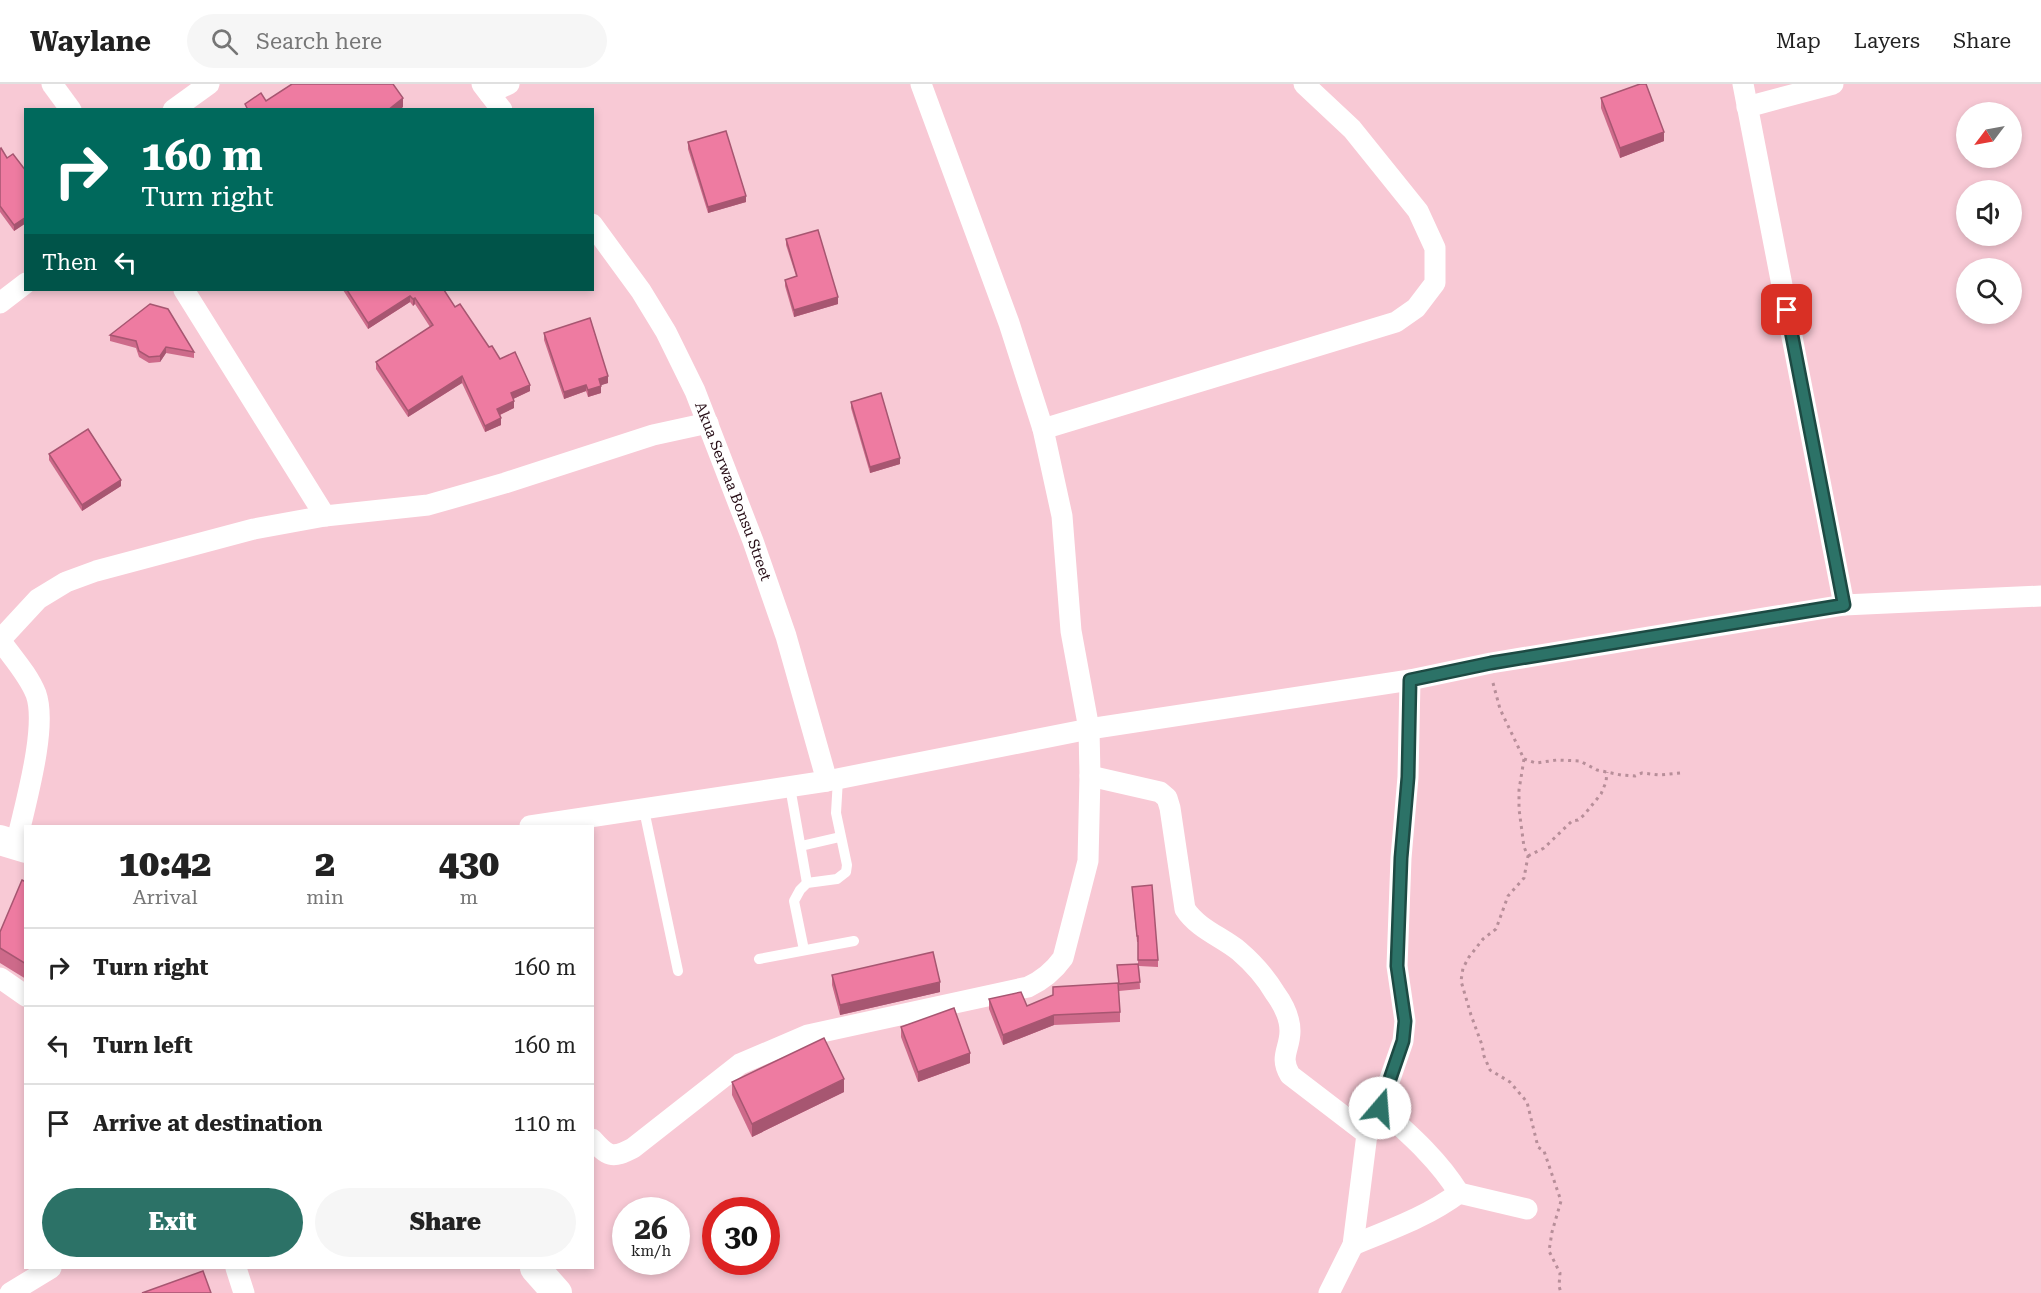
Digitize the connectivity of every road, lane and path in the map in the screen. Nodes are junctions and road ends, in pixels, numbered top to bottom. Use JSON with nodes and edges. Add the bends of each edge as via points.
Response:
{"nodes":[{"id":1,"x":52,"y":84,"type":"edge"},
{"id":2,"x":209,"y":84,"type":"edge"},
{"id":3,"x":509,"y":84,"type":"edge"},
{"id":4,"x":921,"y":84,"type":"edge"},
{"id":5,"x":1304,"y":84,"type":"edge"},
{"id":6,"x":1743,"y":84,"type":"edge"},
{"id":7,"x":1833,"y":84,"type":"edge"},
{"id":8,"x":491,"y":96,"type":"edge"},
{"id":9,"x":1747,"y":107,"type":"junction"},
{"id":10,"x":69,"y":108,"type":"edge"},
{"id":11,"x":176,"y":108,"type":"edge"},
{"id":12,"x":594,"y":227,"type":"edge"},
{"id":13,"x":24,"y":285,"type":"edge"},
{"id":14,"x":185,"y":291,"type":"edge"},
{"id":15,"x":0,"y":303,"type":"edge"},
{"id":16,"x":708,"y":423,"type":"junction"},
{"id":17,"x":1043,"y":429,"type":"junction"},
{"id":18,"x":325,"y":516,"type":"junction"},
{"id":19,"x":2041,"y":596,"type":"edge"},
{"id":20,"x":1844,"y":605,"type":"junction"},
{"id":21,"x":0,"y":640,"type":"edge"},
{"id":22,"x":1491,"y":663,"type":"junction"},
{"id":23,"x":1410,"y":680,"type":"junction"},
{"id":24,"x":1089,"y":729,"type":"junction"},
{"id":25,"x":1524,"y":759,"type":"junction"},
{"id":26,"x":1607,"y":771,"type":"junction"},
{"id":27,"x":1680,"y":773,"type":"dead end"},
{"id":28,"x":1090,"y":776,"type":"junction"},
{"id":29,"x":833,"y":780,"type":"junction"},
{"id":30,"x":790,"y":788,"type":"junction"},
{"id":31,"x":644,"y":810,"type":"junction"},
{"id":32,"x":537,"y":825,"type":"edge"},
{"id":33,"x":840,"y":837,"type":"junction"},
{"id":34,"x":14,"y":844,"type":"edge"},
{"id":35,"x":801,"y":846,"type":"junction"},
{"id":36,"x":1528,"y":856,"type":"junction"},
{"id":37,"x":807,"y":883,"type":"junction"},
{"id":38,"x":854,"y":940,"type":"dead end"},
{"id":39,"x":804,"y":950,"type":"junction"},
{"id":40,"x":759,"y":959,"type":"dead end"},
{"id":41,"x":678,"y":972,"type":"dead end"},
{"id":42,"x":0,"y":978,"type":"edge"},
{"id":43,"x":24,"y":995,"type":"edge"},
{"id":44,"x":1380,"y":1108,"type":"junction"},
{"id":45,"x":1367,"y":1134,"type":"junction"},
{"id":46,"x":594,"y":1141,"type":"edge"},
{"id":47,"x":1459,"y":1193,"type":"junction"},
{"id":48,"x":1527,"y":1209,"type":"dead end"},
{"id":49,"x":1353,"y":1245,"type":"junction"},
{"id":50,"x":49,"y":1269,"type":"edge"},
{"id":51,"x":236,"y":1269,"type":"edge"},
{"id":52,"x":10,"y":1293,"type":"edge"},
{"id":53,"x":244,"y":1293,"type":"edge"},
{"id":54,"x":1329,"y":1293,"type":"edge"},
{"id":55,"x":1561,"y":1293,"type":"edge"}],
"edges":[{"from":1,"to":10,"type":"street"},
{"from":2,"to":11,"type":"street"},
{"from":3,"to":8,"type":"street"},
{"from":4,"to":17,"type":"street","via":[[1009,323]]},
{"from":5,"to":17,"type":"street","via":[[1352,129],[1418,211],[1435,248],[1435,284],[1416,308],[1396,322]]},
{"from":6,"to":9,"type":"street"},
{"from":7,"to":9,"type":"street"},
{"from":9,"to":20,"type":"street"},
{"from":12,"to":16,"type":"street","name":"Akua Serwaa Bonsu Street","via":[[666,332]]},
{"from":13,"to":15,"type":"street"},
{"from":14,"to":18,"type":"street"},
{"from":16,"to":18,"type":"street","via":[[653,435],[428,505]]},
{"from":16,"to":29,"type":"street","name":"Akua Serwaa Bonsu Street","via":[[753,541]]},
{"from":17,"to":24,"type":"street","via":[[1062,516],[1071,631]]},
{"from":18,"to":21,"type":"street","via":[[243,531],[66,582],[38,599]]},
{"from":19,"to":20,"type":"street"},
{"from":20,"to":22,"type":"street"},
{"from":21,"to":34,"type":"street","via":[[32,685],[40,713],[30,782]]},
{"from":22,"to":23,"type":"street"},
{"from":22,"to":25,"type":"path","via":[[1491,679],[1500,709]]},
{"from":23,"to":24,"type":"street"},
{"from":23,"to":44,"type":"street","via":[[1397,966],[1405,1021],[1403,1041]]},
{"from":24,"to":28,"type":"street"},
{"from":24,"to":29,"type":"street"},
{"from":25,"to":26,"type":"path","via":[[1536,763],[1580,761]]},
{"from":25,"to":36,"type":"path","via":[[1519,809]]},
{"from":26,"to":27,"type":"path","via":[[1635,776]]},
{"from":26,"to":36,"type":"path","via":[[1601,794],[1584,815],[1572,820],[1544,848]]},
{"from":28,"to":45,"type":"street","via":[[1160,792],[1167,798],[1185,909],[1191,918],[1240,951],[1276,993],[1290,1022],[1284,1062],[1290,1075]]},
{"from":28,"to":46,"type":"street","via":[[1088,861],[1063,958],[1043,980],[1028,987],[808,1035],[740,1064],[620,1155],[604,1152]]},
{"from":29,"to":30,"type":"street"},
{"from":29,"to":33,"type":"lane"},
{"from":30,"to":31,"type":"street"},
{"from":30,"to":35,"type":"lane"},
{"from":31,"to":32,"type":"street"},
{"from":31,"to":41,"type":"lane"},
{"from":33,"to":35,"type":"lane"},
{"from":33,"to":37,"type":"lane","via":[[847,865],[844,875]]},
{"from":35,"to":37,"type":"lane"},
{"from":36,"to":55,"type":"path","via":[[1524,878],[1508,896],[1496,929],[1469,957],[1461,981],[1490,1070],[1510,1082],[1527,1102],[1538,1147],[1544,1151],[1557,1187],[1561,1201],[1549,1251],[1560,1273]]},
{"from":37,"to":39,"type":"lane","via":[[794,901]]},
{"from":38,"to":39,"type":"lane"},
{"from":39,"to":40,"type":"lane"},
{"from":42,"to":43,"type":"street"},
{"from":44,"to":45,"type":"street"},
{"from":44,"to":47,"type":"street","via":[[1411,1135]]},
{"from":45,"to":49,"type":"street"},
{"from":47,"to":48,"type":"street"},
{"from":47,"to":49,"type":"street","via":[[1421,1216]]},
{"from":49,"to":54,"type":"street"},
{"from":50,"to":52,"type":"street"},
{"from":51,"to":53,"type":"street"}]}
